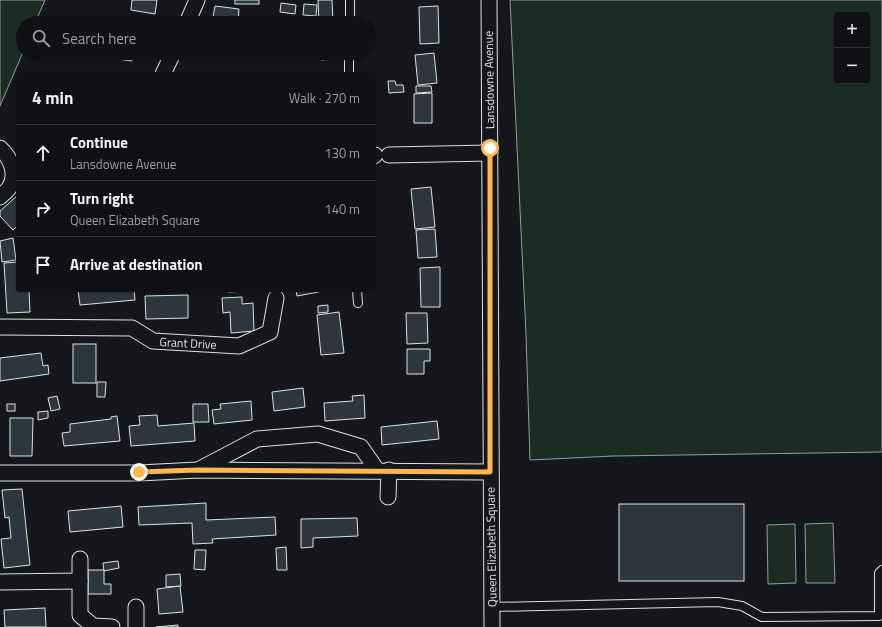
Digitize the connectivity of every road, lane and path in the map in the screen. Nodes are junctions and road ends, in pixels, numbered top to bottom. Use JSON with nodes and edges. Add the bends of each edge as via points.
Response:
{"nodes":[{"id":1,"x":197,"y":0,"type":"edge"},
{"id":2,"x":350,"y":0,"type":"edge"},
{"id":3,"x":489,"y":0,"type":"edge"},
{"id":4,"x":190,"y":16,"type":"edge"},
{"id":5,"x":350,"y":16,"type":"edge"},
{"id":6,"x":170,"y":60,"type":"edge"},
{"id":7,"x":349,"y":60,"type":"edge"},
{"id":8,"x":164,"y":72,"type":"edge"},
{"id":9,"x":349,"y":72,"type":"edge"},
{"id":10,"x":0,"y":148,"type":"edge"},
{"id":11,"x":490,"y":153,"type":"junction"},
{"id":12,"x":379,"y":155,"type":"edge"},
{"id":13,"x":16,"y":172,"type":"edge"},
{"id":14,"x":0,"y":197,"type":"edge"},
{"id":15,"x":358,"y":292,"type":"edge"},
{"id":16,"x":276,"y":298,"type":"dead end"},
{"id":17,"x":358,"y":303,"type":"dead end"},
{"id":18,"x":0,"y":327,"type":"edge"},
{"id":19,"x":198,"y":470,"type":"junction"},
{"id":20,"x":383,"y":470,"type":"junction"},
{"id":21,"x":490,"y":472,"type":"junction"},
{"id":22,"x":0,"y":473,"type":"edge"},
{"id":23,"x":388,"y":497,"type":"dead end"},
{"id":24,"x":80,"y":559,"type":"dead end"},
{"id":25,"x":882,"y":570,"type":"edge"},
{"id":26,"x":80,"y":581,"type":"junction"},
{"id":27,"x":0,"y":582,"type":"edge"},
{"id":28,"x":136,"y":607,"type":"dead end"},
{"id":29,"x":492,"y":607,"type":"junction"},
{"id":30,"x":112,"y":627,"type":"edge"},
{"id":31,"x":136,"y":627,"type":"edge"},
{"id":32,"x":492,"y":627,"type":"edge"}],
"edges":[{"from":1,"to":4,"type":"street"},
{"from":2,"to":5,"type":"lane"},
{"from":3,"to":11,"type":"street","name":"Lansdowne Avenue"},
{"from":6,"to":8,"type":"street"},
{"from":7,"to":9,"type":"lane"},
{"from":10,"to":13,"type":"street","via":[[10,159]]},
{"from":11,"to":12,"type":"street"},
{"from":11,"to":21,"type":"street","name":"Lansdowne Avenue"},
{"from":13,"to":14,"type":"street","via":[[9,188]]},
{"from":15,"to":17,"type":"lane"},
{"from":16,"to":18,"type":"street","name":"Grant Drive","via":[[270,332],[239,346],[153,341],[132,328]]},
{"from":19,"to":20,"type":"street","name":"Queen Elizabeth Square"},
{"from":19,"to":20,"type":"street","name":"Queen Elizabeth Square","via":[[258,439],[318,434],[361,447]]},
{"from":19,"to":22,"type":"street","name":"Queen Elizabeth Square"},
{"from":20,"to":21,"type":"street","name":"Queen Elizabeth Square"},
{"from":20,"to":23,"type":"street"},
{"from":21,"to":29,"type":"street","name":"Queen Elizabeth Square"},
{"from":24,"to":26,"type":"street"},
{"from":25,"to":29,"type":"lane","via":[[879,573],[879,616],[762,617],[742,606],[718,602]]},
{"from":26,"to":27,"type":"street"},
{"from":26,"to":30,"type":"street","via":[[80,615],[93,626]]},
{"from":28,"to":31,"type":"street"},
{"from":29,"to":32,"type":"street","name":"Queen Elizabeth Square"}]}
